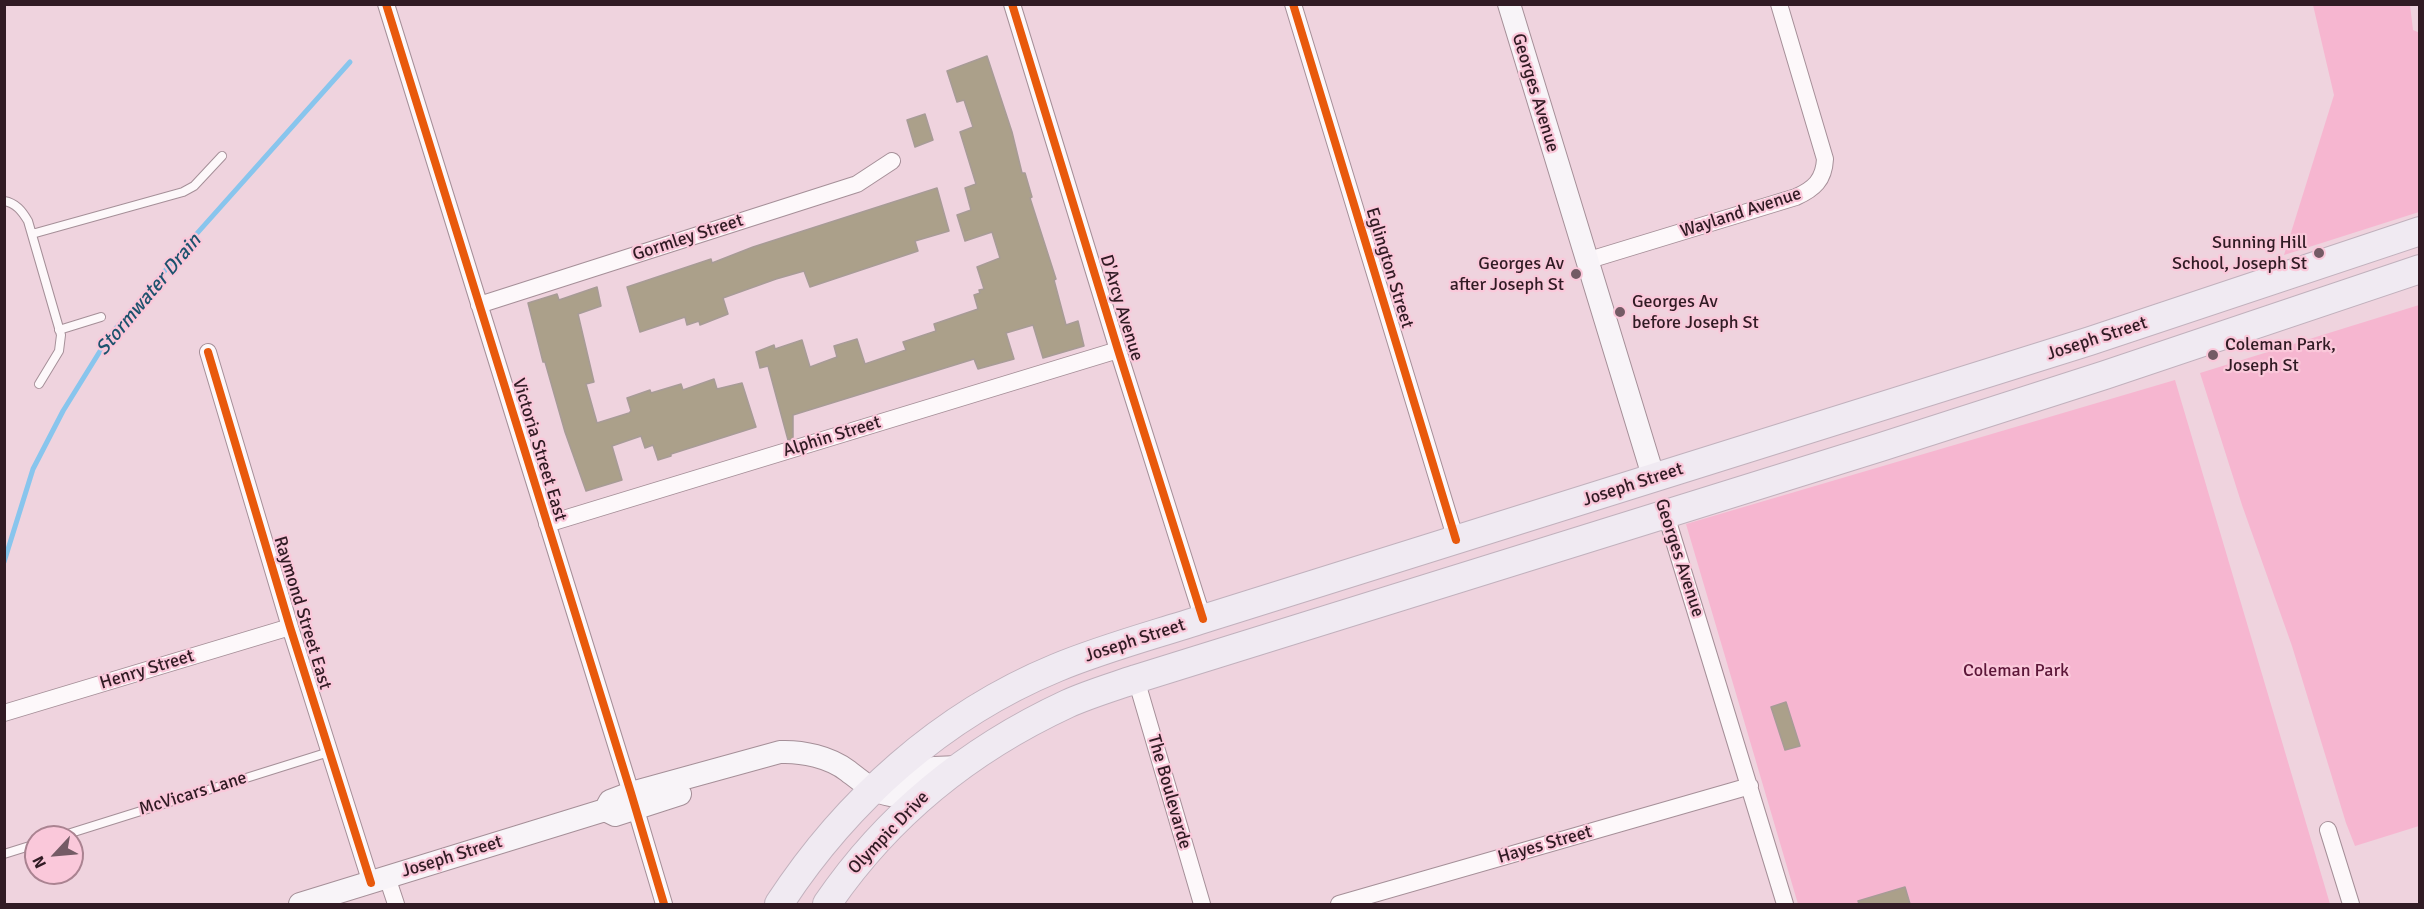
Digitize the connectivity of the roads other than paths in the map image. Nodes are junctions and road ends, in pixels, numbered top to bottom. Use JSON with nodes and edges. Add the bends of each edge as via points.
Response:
{"nodes":[{"id":1,"x":386,"y":4,"type":"edge"},
{"id":2,"x":1012,"y":4,"type":"edge"},
{"id":3,"x":1293,"y":4,"type":"edge"},
{"id":4,"x":1509,"y":4,"type":"edge"},
{"id":5,"x":1779,"y":4,"type":"edge"},
{"id":6,"x":222,"y":156,"type":"dead end"},
{"id":7,"x":892,"y":161,"type":"dead end"},
{"id":8,"x":4,"y":201,"type":"edge"},
{"id":9,"x":2420,"y":231,"type":"edge"},
{"id":10,"x":32,"y":234,"type":"junction"},
{"id":11,"x":1586,"y":261,"type":"junction"},
{"id":12,"x":2420,"y":269,"type":"edge"},
{"id":13,"x":479,"y":305,"type":"junction"},
{"id":14,"x":101,"y":317,"type":"dead end"},
{"id":15,"x":59,"y":330,"type":"junction"},
{"id":16,"x":1118,"y":350,"type":"junction"},
{"id":17,"x":208,"y":352,"type":"dead end"},
{"id":18,"x":39,"y":384,"type":"dead end"},
{"id":19,"x":1654,"y":479,"type":"junction"},
{"id":20,"x":1666,"y":515,"type":"junction"},
{"id":21,"x":547,"y":524,"type":"junction"},
{"id":22,"x":1456,"y":540,"type":"junction"},
{"id":23,"x":1203,"y":619,"type":"junction"},
{"id":24,"x":290,"y":627,"type":"junction"},
{"id":25,"x":1136,"y":679,"type":"junction"},
{"id":26,"x":4,"y":713,"type":"edge"},
{"id":27,"x":329,"y":752,"type":"junction"},
{"id":28,"x":958,"y":768,"type":"junction"},
{"id":29,"x":865,"y":785,"type":"junction"},
{"id":30,"x":1750,"y":786,"type":"junction"},
{"id":31,"x":633,"y":801,"type":"junction"},
{"id":32,"x":84,"y":829,"type":"edge"},
{"id":33,"x":2328,"y":830,"type":"dead end"},
{"id":34,"x":24,"y":848,"type":"edge"},
{"id":35,"x":4,"y":854,"type":"edge"},
{"id":36,"x":379,"y":880,"type":"junction"},
{"id":37,"x":300,"y":904,"type":"edge"},
{"id":38,"x":396,"y":904,"type":"edge"},
{"id":39,"x":664,"y":904,"type":"edge"},
{"id":40,"x":779,"y":904,"type":"edge"},
{"id":41,"x":827,"y":904,"type":"edge"},
{"id":42,"x":1202,"y":904,"type":"edge"},
{"id":43,"x":1340,"y":904,"type":"edge"},
{"id":44,"x":1785,"y":904,"type":"edge"},
{"id":45,"x":2351,"y":904,"type":"edge"}],
"edges":[{"from":1,"to":13,"type":"street","name":"Victoria Street East"},
{"from":2,"to":16,"type":"street","name":"D'Arcy Avenue"},
{"from":3,"to":22,"type":"street","name":"Eglington Street"},
{"from":4,"to":11,"type":"street","name":"Georges Avenue"},
{"from":5,"to":11,"type":"street","name":"Wayland Avenue","via":[[1825,159],[1820,180],[1813,189],[1796,197]]},
{"from":6,"to":10,"type":"lane","via":[[194,186],[183,192]]},
{"from":7,"to":13,"type":"street","name":"Gormley Street","via":[[857,184]]},
{"from":8,"to":10,"type":"lane","via":[[21,210]]},
{"from":9,"to":19,"type":"highway","name":"Joseph Street","via":[[2101,338]]},
{"from":10,"to":15,"type":"lane"},
{"from":11,"to":19,"type":"street","name":"Georges Avenue"},
{"from":12,"to":20,"type":"highway","name":"Joseph Street","via":[[2105,375]]},
{"from":13,"to":21,"type":"street","name":"Victoria Street East"},
{"from":14,"to":15,"type":"lane"},
{"from":15,"to":18,"type":"lane","via":[[59,351]]},
{"from":16,"to":21,"type":"street","name":"Alphin Street"},
{"from":16,"to":23,"type":"street","name":"D'Arcy Avenue"},
{"from":17,"to":24,"type":"street","name":"Raymond Street East"},
{"from":19,"to":20,"type":"highway","name":"Georges Avenue"},
{"from":19,"to":22,"type":"highway","name":"Joseph Street"},
{"from":20,"to":25,"type":"highway","name":"Joseph Street"},
{"from":20,"to":30,"type":"street","name":"Georges Avenue"},
{"from":21,"to":31,"type":"street","name":"Victoria Street East"},
{"from":22,"to":23,"type":"highway","name":"Joseph Street"},
{"from":23,"to":29,"type":"highway","name":"Joseph Street","via":[[1029,680],[959,720]]},
{"from":24,"to":26,"type":"street","name":"Henry Street"},
{"from":24,"to":27,"type":"street","name":"Raymond Street East"},
{"from":25,"to":28,"type":"highway","name":"Joseph Street","via":[[1068,704],[1019,729]]},
{"from":25,"to":42,"type":"street","name":"The Boulevarde"},
{"from":27,"to":32,"type":"lane","name":"McVicars Lane"},
{"from":27,"to":36,"type":"street","name":"Raymond Street East"},
{"from":28,"to":29,"type":"street","name":"Joseph Street","via":[[934,768],[890,795]]},
{"from":28,"to":41,"type":"highway","name":"Olympic Drive","via":[[891,825]]},
{"from":29,"to":31,"type":"street","name":"Joseph Street","via":[[848,770],[792,751]]},
{"from":29,"to":40,"type":"highway"},
{"from":30,"to":43,"type":"street","name":"Hayes Street"},
{"from":30,"to":44,"type":"street","name":"Georges Avenue"},
{"from":31,"to":36,"type":"street","name":"Joseph Street","via":[[610,801],[605,810]]},
{"from":31,"to":39,"type":"street","name":"Victoria Street East"},
{"from":33,"to":45,"type":"street"},
{"from":34,"to":35,"type":"lane"},
{"from":36,"to":37,"type":"street","name":"Joseph Street"},
{"from":36,"to":38,"type":"street","name":"Raymond Street East"}]}
